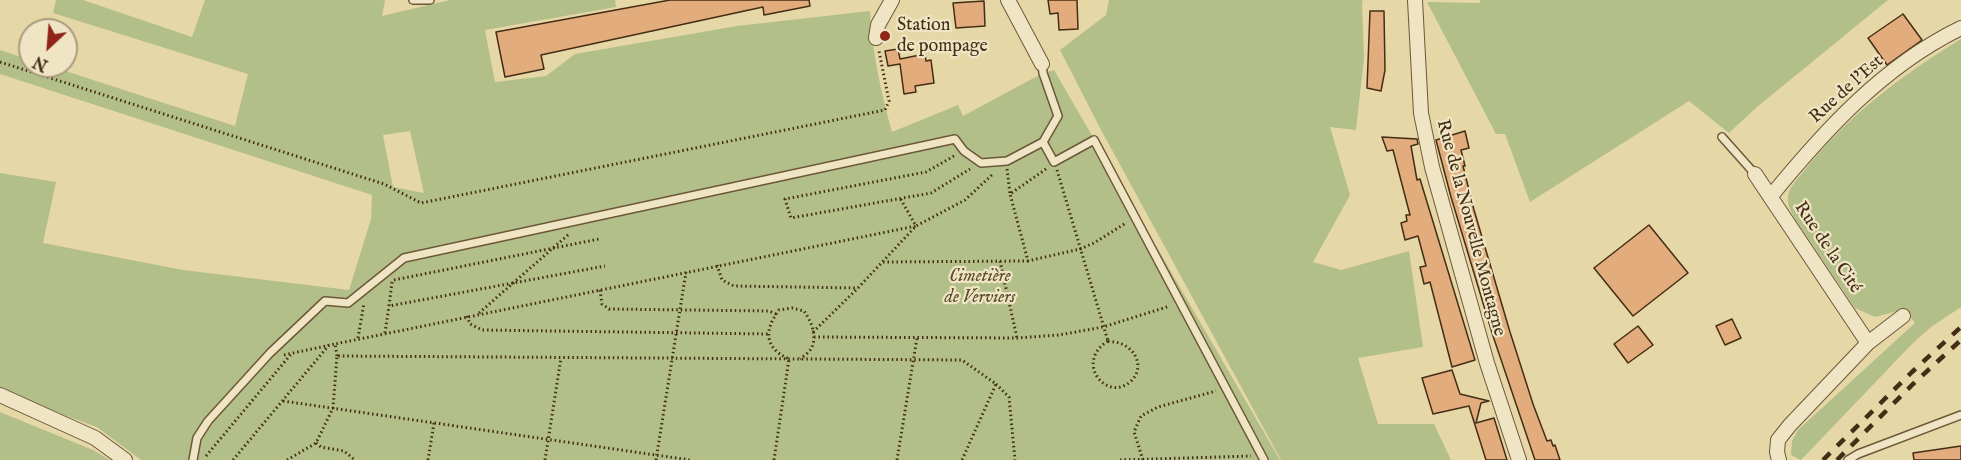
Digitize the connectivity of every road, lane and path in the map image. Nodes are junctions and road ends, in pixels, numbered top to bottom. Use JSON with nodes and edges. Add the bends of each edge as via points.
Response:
{"nodes":[{"id":1,"x":413,"y":0,"type":"edge"},
{"id":2,"x":430,"y":0,"type":"edge"},
{"id":3,"x":892,"y":0,"type":"edge"},
{"id":4,"x":1008,"y":0,"type":"edge"},
{"id":5,"x":1415,"y":0,"type":"edge"},
{"id":6,"x":1961,"y":28,"type":"edge"},
{"id":7,"x":876,"y":38,"type":"joint"},
{"id":8,"x":0,"y":62,"type":"edge"},
{"id":9,"x":1042,"y":64,"type":"joint"},
{"id":10,"x":1722,"y":137,"type":"dead end"},
{"id":11,"x":1043,"y":142,"type":"junction"},
{"id":12,"x":964,"y":151,"type":"junction"},
{"id":13,"x":1006,"y":161,"type":"junction"},
{"id":14,"x":1054,"y":162,"type":"junction"},
{"id":15,"x":981,"y":163,"type":"junction"},
{"id":16,"x":1755,"y":174,"type":"joint"},
{"id":17,"x":1010,"y":194,"type":"junction"},
{"id":18,"x":1771,"y":196,"type":"junction"},
{"id":19,"x":900,"y":198,"type":"junction"},
{"id":20,"x":1135,"y":217,"type":"junction"},
{"id":21,"x":587,"y":219,"type":"junction"},
{"id":22,"x":916,"y":225,"type":"junction"},
{"id":23,"x":599,"y":239,"type":"dead end"},
{"id":24,"x":553,"y":248,"type":"junction"},
{"id":25,"x":1080,"y":249,"type":"junction"},
{"id":26,"x":1000,"y":261,"type":"junction"},
{"id":27,"x":1028,"y":261,"type":"junction"},
{"id":28,"x":883,"y":262,"type":"junction"},
{"id":29,"x":394,"y":266,"type":"junction"},
{"id":30,"x":605,"y":266,"type":"dead end"},
{"id":31,"x":717,"y":266,"type":"junction"},
{"id":32,"x":686,"y":272,"type":"junction"},
{"id":33,"x":392,"y":280,"type":"junction"},
{"id":34,"x":514,"y":283,"type":"junction"},
{"id":35,"x":858,"y":288,"type":"junction"},
{"id":36,"x":600,"y":289,"type":"junction"},
{"id":37,"x":366,"y":290,"type":"junction"},
{"id":38,"x":1180,"y":302,"type":"junction"},
{"id":39,"x":389,"y":306,"type":"junction"},
{"id":40,"x":680,"y":310,"type":"junction"},
{"id":41,"x":478,"y":314,"type":"junction"},
{"id":42,"x":776,"y":314,"type":"junction"},
{"id":43,"x":467,"y":316,"type":"junction"},
{"id":44,"x":1903,"y":316,"type":"dead end"},
{"id":45,"x":1103,"y":327,"type":"junction"},
{"id":46,"x":813,"y":332,"type":"junction"},
{"id":47,"x":385,"y":333,"type":"junction"},
{"id":48,"x":676,"y":333,"type":"junction"},
{"id":49,"x":769,"y":334,"type":"junction"},
{"id":50,"x":814,"y":337,"type":"junction"},
{"id":51,"x":917,"y":338,"type":"junction"},
{"id":52,"x":1017,"y":338,"type":"junction"},
{"id":53,"x":358,"y":339,"type":"junction"},
{"id":54,"x":1108,"y":341,"type":"junction"},
{"id":55,"x":1869,"y":343,"type":"junction"},
{"id":56,"x":334,"y":344,"type":"junction"},
{"id":57,"x":329,"y":345,"type":"junction"},
{"id":58,"x":292,"y":353,"type":"junction"},
{"id":59,"x":337,"y":356,"type":"junction"},
{"id":60,"x":561,"y":358,"type":"junction"},
{"id":61,"x":672,"y":358,"type":"junction"},
{"id":62,"x":265,"y":359,"type":"junction"},
{"id":63,"x":789,"y":359,"type":"junction"},
{"id":64,"x":800,"y":359,"type":"junction"},
{"id":65,"x":913,"y":360,"type":"junction"},
{"id":66,"x":996,"y":384,"type":"junction"},
{"id":67,"x":1226,"y":388,"type":"junction"},
{"id":68,"x":0,"y":395,"type":"edge"},
{"id":69,"x":283,"y":401,"type":"junction"},
{"id":70,"x":333,"y":408,"type":"junction"},
{"id":71,"x":1961,"y":415,"type":"edge"},
{"id":72,"x":435,"y":423,"type":"junction"},
{"id":73,"x":548,"y":439,"type":"junction"},
{"id":74,"x":316,"y":443,"type":"junction"},
{"id":75,"x":657,"y":455,"type":"junction"},
{"id":76,"x":1263,"y":458,"type":"edge"},
{"id":77,"x":125,"y":460,"type":"edge"},
{"id":78,"x":193,"y":460,"type":"edge"},
{"id":79,"x":203,"y":460,"type":"edge"},
{"id":80,"x":233,"y":460,"type":"edge"},
{"id":81,"x":288,"y":460,"type":"edge"},
{"id":82,"x":356,"y":460,"type":"edge"},
{"id":83,"x":428,"y":460,"type":"edge"},
{"id":84,"x":545,"y":460,"type":"edge"},
{"id":85,"x":656,"y":460,"type":"edge"},
{"id":86,"x":690,"y":460,"type":"edge"},
{"id":87,"x":774,"y":460,"type":"edge"},
{"id":88,"x":897,"y":460,"type":"edge"},
{"id":89,"x":962,"y":460,"type":"edge"},
{"id":90,"x":1015,"y":460,"type":"edge"},
{"id":91,"x":1120,"y":460,"type":"edge"},
{"id":92,"x":1143,"y":460,"type":"edge"},
{"id":93,"x":1519,"y":460,"type":"edge"},
{"id":94,"x":1779,"y":460,"type":"edge"},
{"id":95,"x":1848,"y":460,"type":"edge"}],
"edges":[{"from":1,"to":2,"type":"lane"},
{"from":3,"to":7,"type":"street","via":[[878,25]]},
{"from":4,"to":9,"type":"street"},
{"from":5,"to":93,"type":"street","name":"Rue de la Nouvelle Montagne","via":[[1421,113],[1432,167],[1487,363]]},
{"from":6,"to":18,"type":"street","name":"Rue de l'Est","via":[[1890,72],[1843,114]]},
{"from":7,"to":8,"type":"path","via":[[889,101],[885,110],[421,203],[384,184]]},
{"from":9,"to":11,"type":"lane","via":[[1058,116]]},
{"from":10,"to":16,"type":"lane"},
{"from":11,"to":13,"type":"lane"},
{"from":11,"to":14,"type":"lane"},
{"from":12,"to":15,"type":"lane"},
{"from":12,"to":19,"type":"path","via":[[926,172],[785,199],[791,218]]},
{"from":12,"to":21,"type":"lane","via":[[955,139]]},
{"from":13,"to":15,"type":"lane"},
{"from":13,"to":17,"type":"path"},
{"from":13,"to":22,"type":"path","via":[[965,200]]},
{"from":14,"to":17,"type":"path"},
{"from":14,"to":20,"type":"lane","via":[[1094,140]]},
{"from":14,"to":25,"type":"path"},
{"from":15,"to":19,"type":"path","via":[[931,193]]},
{"from":16,"to":18,"type":"street","name":"Rue de la Cité"},
{"from":17,"to":27,"type":"path"},
{"from":18,"to":55,"type":"street","name":"Rue de la Cité"},
{"from":19,"to":22,"type":"path"},
{"from":20,"to":25,"type":"path"},
{"from":20,"to":38,"type":"lane"},
{"from":21,"to":24,"type":"path"},
{"from":21,"to":29,"type":"lane","via":[[404,258]]},
{"from":22,"to":28,"type":"path"},
{"from":22,"to":31,"type":"path"},
{"from":23,"to":24,"type":"path"},
{"from":24,"to":33,"type":"path"},
{"from":24,"to":34,"type":"path"},
{"from":25,"to":27,"type":"path"},
{"from":25,"to":45,"type":"path"},
{"from":26,"to":27,"type":"path"},
{"from":26,"to":28,"type":"path"},
{"from":26,"to":52,"type":"path"},
{"from":28,"to":35,"type":"path"},
{"from":29,"to":33,"type":"path"},
{"from":29,"to":37,"type":"lane"},
{"from":30,"to":34,"type":"path"},
{"from":31,"to":32,"type":"path"},
{"from":31,"to":35,"type":"path","via":[[722,280],[734,286]]},
{"from":32,"to":36,"type":"path"},
{"from":32,"to":40,"type":"path"},
{"from":33,"to":39,"type":"path"},
{"from":34,"to":39,"type":"path"},
{"from":34,"to":41,"type":"path"},
{"from":35,"to":46,"type":"path"},
{"from":36,"to":40,"type":"path","via":[[602,304],[609,309]]},
{"from":36,"to":41,"type":"path"},
{"from":37,"to":53,"type":"path"},
{"from":37,"to":62,"type":"lane","via":[[348,303],[325,301]]},
{"from":38,"to":45,"type":"path"},
{"from":38,"to":67,"type":"lane"},
{"from":39,"to":47,"type":"path"},
{"from":40,"to":42,"type":"path"},
{"from":40,"to":48,"type":"path"},
{"from":41,"to":43,"type":"path"},
{"from":42,"to":46,"type":"path","via":[[792,308],[804,311],[812,322]]},
{"from":42,"to":49,"type":"path"},
{"from":43,"to":47,"type":"path"},
{"from":43,"to":48,"type":"path","via":[[470,324],[482,330]]},
{"from":44,"to":55,"type":"street"},
{"from":45,"to":52,"type":"path"},
{"from":45,"to":54,"type":"path"},
{"from":46,"to":50,"type":"path"},
{"from":47,"to":53,"type":"path"},
{"from":48,"to":49,"type":"path"},
{"from":48,"to":61,"type":"path"},
{"from":49,"to":63,"type":"path","via":[[771,348]]},
{"from":50,"to":51,"type":"path"},
{"from":50,"to":64,"type":"path","via":[[812,348]]},
{"from":51,"to":52,"type":"path"},
{"from":51,"to":65,"type":"path"},
{"from":53,"to":56,"type":"path"},
{"from":54,"to":54,"type":"path","via":[[1121,343],[1137,358],[1135,375],[1120,387],[1100,381],[1093,372],[1096,353]]},
{"from":55,"to":94,"type":"street","via":[[1782,435],[1777,446]]},
{"from":56,"to":57,"type":"path"},
{"from":56,"to":59,"type":"path"},
{"from":57,"to":58,"type":"path"},
{"from":57,"to":69,"type":"path"},
{"from":58,"to":62,"type":"path"},
{"from":58,"to":79,"type":"path"},
{"from":59,"to":60,"type":"path"},
{"from":59,"to":70,"type":"path"},
{"from":60,"to":61,"type":"path"},
{"from":60,"to":73,"type":"path"},
{"from":61,"to":63,"type":"path"},
{"from":61,"to":75,"type":"path"},
{"from":62,"to":78,"type":"lane","via":[[208,421],[196,438]]},
{"from":63,"to":64,"type":"path"},
{"from":63,"to":87,"type":"path"},
{"from":64,"to":65,"type":"path"},
{"from":65,"to":66,"type":"path","via":[[962,360]]},
{"from":65,"to":88,"type":"path"},
{"from":66,"to":89,"type":"path"},
{"from":66,"to":90,"type":"path","via":[[1009,397]]},
{"from":67,"to":76,"type":"lane"},
{"from":67,"to":92,"type":"path","via":[[1141,416],[1134,432]]},
{"from":68,"to":77,"type":"street","via":[[95,438]]},
{"from":69,"to":70,"type":"path"},
{"from":69,"to":80,"type":"path"},
{"from":70,"to":72,"type":"path"},
{"from":70,"to":74,"type":"path"},
{"from":71,"to":95,"type":"lane"},
{"from":72,"to":73,"type":"path"},
{"from":72,"to":83,"type":"path"},
{"from":73,"to":75,"type":"path"},
{"from":73,"to":84,"type":"path"},
{"from":74,"to":81,"type":"path"},
{"from":74,"to":82,"type":"path","via":[[344,451]]},
{"from":75,"to":85,"type":"path"},
{"from":75,"to":86,"type":"path"},
{"from":76,"to":92,"type":"path"},
{"from":91,"to":92,"type":"path"}]}
